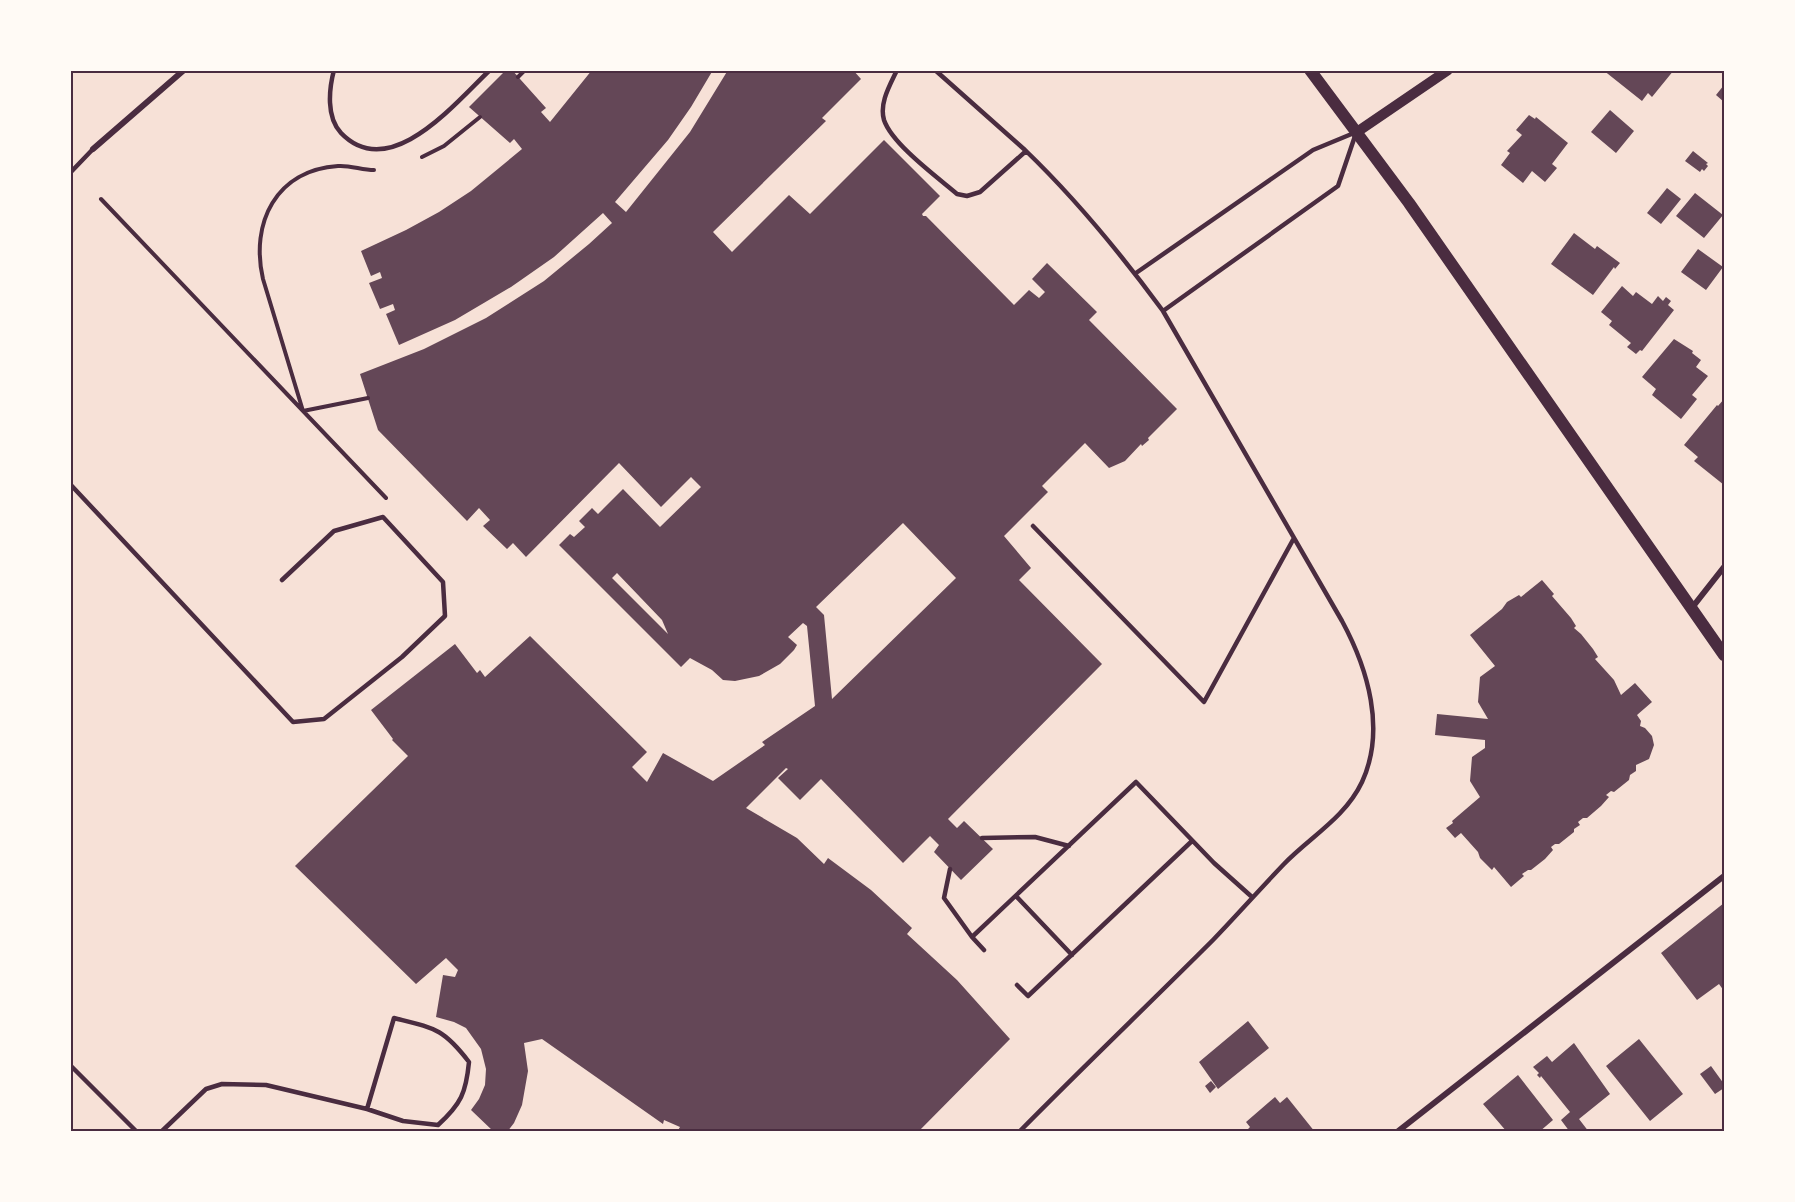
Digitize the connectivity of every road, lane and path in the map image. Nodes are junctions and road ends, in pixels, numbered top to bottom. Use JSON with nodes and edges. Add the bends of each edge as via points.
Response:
{"nodes":[{"id":1,"x":183,"y":70,"type":"edge"},
{"id":2,"x":334,"y":70,"type":"edge"},
{"id":3,"x":490,"y":70,"type":"edge"},
{"id":4,"x":525,"y":70,"type":"edge"},
{"id":5,"x":897,"y":70,"type":"edge"},
{"id":6,"x":935,"y":70,"type":"edge"},
{"id":7,"x":1310,"y":70,"type":"edge"},
{"id":8,"x":1448,"y":70,"type":"edge"},
{"id":9,"x":518,"y":77,"type":"dead end"},
{"id":10,"x":480,"y":117,"type":"dead end"},
{"id":11,"x":1357,"y":132,"type":"junction"},
{"id":12,"x":93,"y":149,"type":"joint"},
{"id":13,"x":1026,"y":151,"type":"junction"},
{"id":14,"x":419,"y":158,"type":"dead end"},
{"id":15,"x":382,"y":169,"type":"dead end"},
{"id":16,"x":70,"y":173,"type":"edge"},
{"id":17,"x":101,"y":199,"type":"dead end"},
{"id":18,"x":1136,"y":273,"type":"junction"},
{"id":19,"x":1163,"y":310,"type":"junction"},
{"id":20,"x":368,"y":398,"type":"dead end"},
{"id":21,"x":303,"y":411,"type":"junction"},
{"id":22,"x":70,"y":484,"type":"edge"},
{"id":23,"x":387,"y":499,"type":"dead end"},
{"id":24,"x":1033,"y":526,"type":"dead end"},
{"id":25,"x":1294,"y":538,"type":"junction"},
{"id":26,"x":1725,"y":567,"type":"edge"},
{"id":27,"x":282,"y":580,"type":"dead end"},
{"id":28,"x":1692,"y":609,"type":"junction"},
{"id":29,"x":1725,"y":655,"type":"edge"},
{"id":30,"x":982,"y":838,"type":"dead end"},
{"id":31,"x":1192,"y":841,"type":"junction"},
{"id":32,"x":1069,"y":846,"type":"junction"},
{"id":33,"x":950,"y":869,"type":"dead end"},
{"id":34,"x":1725,"y":876,"type":"edge"},
{"id":35,"x":1016,"y":896,"type":"junction"},
{"id":36,"x":1252,"y":897,"type":"junction"},
{"id":37,"x":972,"y":938,"type":"junction"},
{"id":38,"x":984,"y":950,"type":"dead end"},
{"id":39,"x":1072,"y":955,"type":"junction"},
{"id":40,"x":1017,"y":985,"type":"dead end"},
{"id":41,"x":70,"y":1065,"type":"edge"},
{"id":42,"x":367,"y":1109,"type":"junction"},
{"id":43,"x":136,"y":1131,"type":"edge"},
{"id":44,"x":161,"y":1131,"type":"edge"},
{"id":45,"x":1019,"y":1131,"type":"edge"},
{"id":46,"x":1397,"y":1131,"type":"edge"}],
"edges":[{"from":1,"to":12,"type":"street"},
{"from":2,"to":3,"type":"lane","via":[[330,106],[338,129],[350,141],[381,149],[404,144],[424,132]]},
{"from":4,"to":9,"type":"path"},
{"from":5,"to":13,"type":"lane","via":[[885,94],[884,119],[898,142],[957,194],[980,192]]},
{"from":6,"to":13,"type":"lane"},
{"from":7,"to":11,"type":"main road"},
{"from":8,"to":11,"type":"street"},
{"from":10,"to":14,"type":"path","via":[[444,146]]},
{"from":11,"to":18,"type":"lane","via":[[1313,150]]},
{"from":11,"to":19,"type":"lane","via":[[1338,186]]},
{"from":11,"to":28,"type":"main road"},
{"from":12,"to":16,"type":"lane"},
{"from":13,"to":18,"type":"lane"},
{"from":15,"to":21,"type":"path","via":[[337,166],[308,173],[283,190],[264,218],[259,261]]},
{"from":17,"to":21,"type":"path"},
{"from":18,"to":19,"type":"lane"},
{"from":19,"to":25,"type":"lane"},
{"from":20,"to":21,"type":"path"},
{"from":21,"to":23,"type":"path"},
{"from":22,"to":27,"type":"lane","via":[[293,722],[324,719],[446,616],[443,582],[383,517],[334,531]]},
{"from":24,"to":25,"type":"lane","via":[[1204,702]]},
{"from":25,"to":36,"type":"lane","via":[[1355,648],[1370,692],[1373,738],[1367,768],[1355,794],[1339,815],[1291,856]]},
{"from":26,"to":28,"type":"street"},
{"from":28,"to":29,"type":"main road"},
{"from":30,"to":32,"type":"lane","via":[[1035,837]]},
{"from":31,"to":32,"type":"lane","via":[[1136,782]]},
{"from":31,"to":36,"type":"lane"},
{"from":31,"to":39,"type":"lane"},
{"from":32,"to":35,"type":"lane"},
{"from":33,"to":37,"type":"lane","via":[[944,898]]},
{"from":34,"to":46,"type":"street"},
{"from":35,"to":37,"type":"lane"},
{"from":35,"to":39,"type":"lane"},
{"from":36,"to":45,"type":"lane"},
{"from":37,"to":38,"type":"lane"},
{"from":39,"to":40,"type":"lane","via":[[1028,996]]},
{"from":41,"to":43,"type":"lane"},
{"from":42,"to":42,"type":"lane","via":[[403,1121],[438,1125],[453,1112],[466,1087],[469,1062],[452,1041],[433,1028],[394,1018]]},
{"from":42,"to":44,"type":"lane","via":[[266,1085],[222,1084],[206,1089]]}]}
